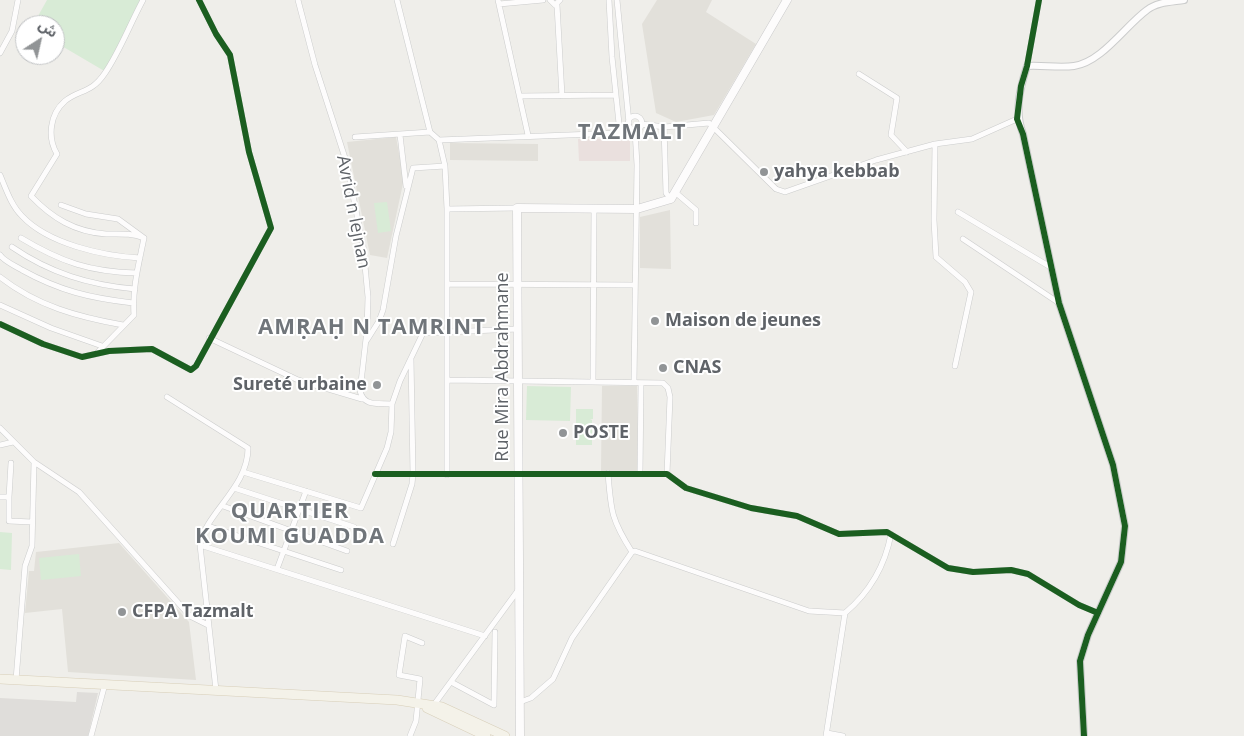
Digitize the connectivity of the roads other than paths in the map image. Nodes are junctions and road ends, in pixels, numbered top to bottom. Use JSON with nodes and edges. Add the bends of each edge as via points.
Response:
{"nodes":[{"id":1,"x":18,"y":0,"type":"edge"},
{"id":2,"x":143,"y":0,"type":"edge"},
{"id":3,"x":199,"y":0,"type":"edge"},
{"id":4,"x":298,"y":0,"type":"edge"},
{"id":5,"x":397,"y":0,"type":"edge"},
{"id":6,"x":543,"y":0,"type":"edge"},
{"id":7,"x":550,"y":0,"type":"edge"},
{"id":8,"x":609,"y":0,"type":"edge"},
{"id":9,"x":617,"y":0,"type":"edge"},
{"id":10,"x":787,"y":0,"type":"edge"},
{"id":11,"x":1039,"y":0,"type":"edge"},
{"id":12,"x":1184,"y":0,"type":"edge"},
{"id":13,"x":499,"y":2,"type":"edge"},
{"id":14,"x":558,"y":2,"type":"edge"},
{"id":15,"x":0,"y":53,"type":"edge"},
{"id":16,"x":1027,"y":66,"type":"junction"},
{"id":17,"x":859,"y":74,"type":"dead end"},
{"id":18,"x":615,"y":95,"type":"junction"},
{"id":19,"x":520,"y":96,"type":"junction"},
{"id":20,"x":562,"y":96,"type":"junction"},
{"id":21,"x":1017,"y":119,"type":"junction"},
{"id":22,"x":642,"y":124,"type":"junction"},
{"id":23,"x":632,"y":127,"type":"junction"},
{"id":24,"x":664,"y":127,"type":"junction"},
{"id":25,"x":714,"y":127,"type":"junction"},
{"id":26,"x":430,"y":132,"type":"junction"},
{"id":27,"x":620,"y":133,"type":"junction"},
{"id":28,"x":400,"y":135,"type":"junction"},
{"id":29,"x":528,"y":135,"type":"junction"},
{"id":30,"x":355,"y":137,"type":"dead end"},
{"id":31,"x":636,"y":137,"type":"junction"},
{"id":32,"x":440,"y":140,"type":"junction"},
{"id":33,"x":935,"y":144,"type":"junction"},
{"id":34,"x":907,"y":152,"type":"junction"},
{"id":35,"x":445,"y":166,"type":"junction"},
{"id":36,"x":0,"y":175,"type":"edge"},
{"id":37,"x":407,"y":192,"type":"junction"},
{"id":38,"x":673,"y":195,"type":"junction"},
{"id":39,"x":60,"y":205,"type":"dead end"},
{"id":40,"x":517,"y":208,"type":"junction"},
{"id":41,"x":594,"y":208,"type":"junction"},
{"id":42,"x":447,"y":209,"type":"junction"},
{"id":43,"x":637,"y":209,"type":"junction"},
{"id":44,"x":958,"y":212,"type":"dead end"},
{"id":45,"x":696,"y":223,"type":"dead end"},
{"id":46,"x":21,"y":238,"type":"dead end"},
{"id":47,"x":144,"y":238,"type":"junction"},
{"id":48,"x":963,"y":240,"type":"dead end"},
{"id":49,"x":12,"y":247,"type":"dead end"},
{"id":50,"x":0,"y":254,"type":"edge"},
{"id":51,"x":140,"y":258,"type":"junction"},
{"id":52,"x":1052,"y":268,"type":"junction"},
{"id":53,"x":137,"y":273,"type":"junction"},
{"id":54,"x":0,"y":277,"type":"edge"},
{"id":55,"x":517,"y":283,"type":"junction"},
{"id":56,"x":448,"y":284,"type":"junction"},
{"id":57,"x":594,"y":284,"type":"junction"},
{"id":58,"x":634,"y":285,"type":"junction"},
{"id":59,"x":135,"y":289,"type":"junction"},
{"id":60,"x":133,"y":303,"type":"junction"},
{"id":61,"x":1059,"y":303,"type":"junction"},
{"id":62,"x":0,"y":305,"type":"edge"},
{"id":63,"x":379,"y":321,"type":"junction"},
{"id":64,"x":367,"y":322,"type":"junction"},
{"id":65,"x":0,"y":324,"type":"edge"},
{"id":66,"x":124,"y":324,"type":"junction"},
{"id":67,"x":518,"y":329,"type":"junction"},
{"id":68,"x":448,"y":331,"type":"junction"},
{"id":69,"x":209,"y":338,"type":"junction"},
{"id":70,"x":366,"y":341,"type":"junction"},
{"id":71,"x":102,"y":346,"type":"junction"},
{"id":72,"x":95,"y":355,"type":"junction"},
{"id":73,"x":411,"y":356,"type":"junction"},
{"id":74,"x":955,"y":366,"type":"dead end"},
{"id":75,"x":448,"y":380,"type":"junction"},
{"id":76,"x":518,"y":381,"type":"junction"},
{"id":77,"x":593,"y":382,"type":"junction"},
{"id":78,"x":634,"y":382,"type":"junction"},
{"id":79,"x":641,"y":383,"type":"junction"},
{"id":80,"x":167,"y":397,"type":"dead end"},
{"id":81,"x":362,"y":399,"type":"junction"},
{"id":82,"x":392,"y":404,"type":"junction"},
{"id":83,"x":0,"y":428,"type":"edge"},
{"id":84,"x":13,"y":442,"type":"junction"},
{"id":85,"x":0,"y":445,"type":"edge"},
{"id":86,"x":34,"y":462,"type":"junction"},
{"id":87,"x":10,"y":463,"type":"dead end"},
{"id":88,"x":243,"y":472,"type":"junction"},
{"id":89,"x":608,"y":473,"type":"junction"},
{"id":90,"x":640,"y":473,"type":"junction"},
{"id":91,"x":375,"y":474,"type":"junction"},
{"id":92,"x":413,"y":474,"type":"junction"},
{"id":93,"x":519,"y":474,"type":"junction"},
{"id":94,"x":667,"y":474,"type":"junction"},
{"id":95,"x":447,"y":475,"type":"junction"},
{"id":96,"x":234,"y":488,"type":"junction"},
{"id":97,"x":306,"y":491,"type":"junction"},
{"id":98,"x":0,"y":497,"type":"edge"},
{"id":99,"x":9,"y":498,"type":"junction"},
{"id":100,"x":223,"y":506,"type":"junction"},
{"id":101,"x":299,"y":510,"type":"junction"},
{"id":102,"x":32,"y":522,"type":"junction"},
{"id":103,"x":208,"y":526,"type":"junction"},
{"id":104,"x":354,"y":527,"type":"dead end"},
{"id":105,"x":291,"y":531,"type":"junction"},
{"id":106,"x":891,"y":534,"type":"junction"},
{"id":107,"x":393,"y":544,"type":"dead end"},
{"id":108,"x":200,"y":545,"type":"junction"},
{"id":109,"x":284,"y":550,"type":"junction"},
{"id":110,"x":347,"y":551,"type":"dead end"},
{"id":111,"x":632,"y":552,"type":"junction"},
{"id":112,"x":277,"y":569,"type":"junction"},
{"id":113,"x":341,"y":570,"type":"dead end"},
{"id":114,"x":519,"y":589,"type":"junction"},
{"id":115,"x":846,"y":613,"type":"junction"},
{"id":116,"x":1098,"y":613,"type":"junction"},
{"id":117,"x":208,"y":625,"type":"junction"},
{"id":118,"x":495,"y":632,"type":"dead end"},
{"id":119,"x":485,"y":636,"type":"junction"},
{"id":120,"x":422,"y":643,"type":"dead end"},
{"id":121,"x":0,"y":679,"type":"edge"},
{"id":122,"x":16,"y":680,"type":"junction"},
{"id":123,"x":451,"y":682,"type":"junction"},
{"id":124,"x":105,"y":684,"type":"junction"},
{"id":125,"x":216,"y":690,"type":"junction"},
{"id":126,"x":520,"y":702,"type":"junction"},
{"id":127,"x":417,"y":704,"type":"junction"},
{"id":128,"x":433,"y":706,"type":"junction"},
{"id":129,"x":827,"y":735,"type":"edge"},
{"id":130,"x":91,"y":736,"type":"edge"},
{"id":131,"x":410,"y":736,"type":"edge"},
{"id":132,"x":486,"y":736,"type":"edge"},
{"id":133,"x":505,"y":736,"type":"edge"},
{"id":134,"x":520,"y":736,"type":"edge"},
{"id":135,"x":843,"y":736,"type":"edge"},
{"id":136,"x":1084,"y":736,"type":"edge"}],
"edges":[{"from":1,"to":15,"type":"street","via":[[12,31]]},
{"from":2,"to":47,"type":"street","via":[[106,72],[95,86],[66,100],[59,108],[50,128],[57,154],[31,196],[47,212],[73,227],[101,234],[135,234]]},
{"from":3,"to":69,"type":"street","via":[[230,55],[249,152],[271,228]]},
{"from":4,"to":64,"type":"street","name":"Avrid n lejnan","via":[[315,66],[346,161],[363,245]]},
{"from":5,"to":26,"type":"street"},
{"from":6,"to":13,"type":"street"},
{"from":7,"to":14,"type":"street","via":[[552,4]]},
{"from":8,"to":18,"type":"street"},
{"from":9,"to":23,"type":"street"},
{"from":10,"to":25,"type":"main road"},
{"from":11,"to":16,"type":"street"},
{"from":12,"to":16,"type":"street","via":[[1158,4],[1147,10],[1112,44],[1074,66]]},
{"from":13,"to":19,"type":"street"},
{"from":14,"to":20,"type":"street"},
{"from":16,"to":21,"type":"street"},
{"from":17,"to":34,"type":"street","via":[[897,98],[890,135]]},
{"from":18,"to":20,"type":"street"},
{"from":18,"to":27,"type":"street"},
{"from":19,"to":20,"type":"street"},
{"from":19,"to":29,"type":"street"},
{"from":21,"to":33,"type":"street","via":[[972,138]]},
{"from":21,"to":52,"type":"street"},
{"from":22,"to":23,"type":"street","via":[[640,128]]},
{"from":22,"to":23,"type":"street","via":[[640,119],[631,118]]},
{"from":22,"to":24,"type":"street"},
{"from":23,"to":27,"type":"street"},
{"from":23,"to":31,"type":"street"},
{"from":24,"to":25,"type":"street","via":[[709,123]]},
{"from":24,"to":38,"type":"street","via":[[666,193]]},
{"from":25,"to":34,"type":"street","via":[[776,188],[785,192]]},
{"from":25,"to":38,"type":"main road"},
{"from":26,"to":28,"type":"street"},
{"from":26,"to":32,"type":"street"},
{"from":27,"to":29,"type":"street"},
{"from":27,"to":31,"type":"street"},
{"from":28,"to":30,"type":"street"},
{"from":28,"to":37,"type":"street"},
{"from":29,"to":32,"type":"street"},
{"from":31,"to":43,"type":"street"},
{"from":32,"to":35,"type":"street"},
{"from":33,"to":34,"type":"street"},
{"from":33,"to":74,"type":"street","via":[[936,257],[966,282],[971,292]]},
{"from":35,"to":37,"type":"street","via":[[413,168]]},
{"from":35,"to":42,"type":"street"},
{"from":36,"to":51,"type":"street","via":[[14,205],[29,222],[62,241],[85,249],[104,255]]},
{"from":37,"to":63,"type":"street"},
{"from":38,"to":43,"type":"main road"},
{"from":38,"to":45,"type":"street","via":[[696,210]]},
{"from":39,"to":47,"type":"street","via":[[86,214],[118,219]]},
{"from":40,"to":41,"type":"main road"},
{"from":40,"to":42,"type":"street"},
{"from":40,"to":55,"type":"main road","name":"Rue Mira Abdrahmane"},
{"from":41,"to":43,"type":"main road"},
{"from":41,"to":57,"type":"street"},
{"from":42,"to":56,"type":"street"},
{"from":43,"to":58,"type":"street"},
{"from":44,"to":52,"type":"street"},
{"from":46,"to":53,"type":"street","via":[[71,264],[108,273]]},
{"from":47,"to":51,"type":"street"},
{"from":48,"to":61,"type":"street"},
{"from":49,"to":59,"type":"street","via":[[76,280]]},
{"from":50,"to":60,"type":"street","via":[[3,260],[35,277],[74,293]]},
{"from":51,"to":53,"type":"street"},
{"from":52,"to":61,"type":"street"},
{"from":53,"to":59,"type":"street"},
{"from":54,"to":66,"type":"street","via":[[15,289],[56,309]]},
{"from":55,"to":56,"type":"street"},
{"from":55,"to":57,"type":"street"},
{"from":55,"to":67,"type":"main road","name":"Rue Mira Abdrahmane"},
{"from":56,"to":68,"type":"street"},
{"from":57,"to":58,"type":"street"},
{"from":57,"to":77,"type":"street"},
{"from":58,"to":78,"type":"street"},
{"from":59,"to":60,"type":"street"},
{"from":60,"to":66,"type":"street","via":[[134,315]]},
{"from":61,"to":116,"type":"street","via":[[1113,465],[1125,526],[1121,562]]},
{"from":62,"to":71,"type":"street"},
{"from":63,"to":64,"type":"street"},
{"from":63,"to":70,"type":"street"},
{"from":64,"to":70,"type":"street","name":"Avrid n lejnan"},
{"from":65,"to":72,"type":"street","via":[[67,353],[82,357]]},
{"from":66,"to":71,"type":"street"},
{"from":67,"to":68,"type":"street"},
{"from":67,"to":76,"type":"main road","name":"Rue Mira Abdrahmane"},
{"from":68,"to":73,"type":"street","via":[[423,333]]},
{"from":68,"to":75,"type":"street"},
{"from":69,"to":72,"type":"street","via":[[191,370],[152,349],[109,351]]},
{"from":69,"to":81,"type":"street","via":[[298,380]]},
{"from":70,"to":81,"type":"street","name":"Avrid n lejnan","via":[[360,391]]},
{"from":71,"to":72,"type":"street"},
{"from":73,"to":82,"type":"street"},
{"from":73,"to":92,"type":"street"},
{"from":75,"to":76,"type":"street"},
{"from":75,"to":95,"type":"street"},
{"from":76,"to":77,"type":"street"},
{"from":76,"to":93,"type":"main road","name":"Rue Mira Abdrahmane"},
{"from":77,"to":78,"type":"street"},
{"from":78,"to":79,"type":"street"},
{"from":79,"to":90,"type":"street"},
{"from":79,"to":94,"type":"street","via":[[663,383],[668,388]]},
{"from":80,"to":88,"type":"street","via":[[248,448]]},
{"from":81,"to":82,"type":"street","via":[[368,403]]},
{"from":82,"to":91,"type":"street","via":[[391,432]]},
{"from":83,"to":84,"type":"street"},
{"from":84,"to":85,"type":"street"},
{"from":84,"to":86,"type":"street"},
{"from":86,"to":102,"type":"street"},
{"from":86,"to":117,"type":"street","via":[[78,492],[190,616]]},
{"from":87,"to":99,"type":"street"},
{"from":88,"to":96,"type":"street"},
{"from":88,"to":97,"type":"street"},
{"from":89,"to":90,"type":"street"},
{"from":89,"to":93,"type":"street"},
{"from":89,"to":111,"type":"street","via":[[616,528]]},
{"from":90,"to":94,"type":"street"},
{"from":91,"to":92,"type":"street"},
{"from":91,"to":97,"type":"street","via":[[361,508]]},
{"from":92,"to":95,"type":"street"},
{"from":92,"to":107,"type":"street"},
{"from":93,"to":95,"type":"street"},
{"from":93,"to":114,"type":"main road","name":"Rue Mira Abdrahmane"},
{"from":94,"to":106,"type":"street","via":[[686,488],[752,508],[797,516],[839,534]]},
{"from":96,"to":100,"type":"street"},
{"from":96,"to":101,"type":"street"},
{"from":97,"to":101,"type":"street"},
{"from":98,"to":99,"type":"street"},
{"from":99,"to":102,"type":"street","via":[[9,521]]},
{"from":100,"to":103,"type":"street"},
{"from":100,"to":105,"type":"street"},
{"from":101,"to":104,"type":"street"},
{"from":101,"to":105,"type":"street"},
{"from":102,"to":122,"type":"street"},
{"from":103,"to":108,"type":"street"},
{"from":103,"to":109,"type":"street"},
{"from":105,"to":109,"type":"street"},
{"from":105,"to":110,"type":"street"},
{"from":106,"to":115,"type":"street","via":[[874,582]]},
{"from":106,"to":116,"type":"street","via":[[948,568],[973,572],[1011,570],[1028,574]]},
{"from":108,"to":112,"type":"street"},
{"from":108,"to":117,"type":"street"},
{"from":109,"to":112,"type":"street"},
{"from":109,"to":113,"type":"street"},
{"from":111,"to":115,"type":"street","via":[[809,611]]},
{"from":111,"to":126,"type":"street","via":[[572,638],[553,679],[531,698]]},
{"from":112,"to":119,"type":"street"},
{"from":114,"to":119,"type":"street"},
{"from":114,"to":126,"type":"main road","name":"Rue Mira Abdrahmane"},
{"from":115,"to":129,"type":"street"},
{"from":116,"to":136,"type":"street","via":[[1080,661]]},
{"from":117,"to":125,"type":"street"},
{"from":118,"to":123,"type":"street","via":[[494,705]]},
{"from":119,"to":123,"type":"street"},
{"from":120,"to":127,"type":"street","via":[[404,636],[399,675],[420,679]]},
{"from":121,"to":122,"type":"main road"},
{"from":122,"to":124,"type":"main road"},
{"from":123,"to":128,"type":"street"},
{"from":124,"to":125,"type":"main road"},
{"from":124,"to":130,"type":"street"},
{"from":125,"to":127,"type":"main road","via":[[397,700]]},
{"from":126,"to":134,"type":"main road","name":"Rue Mira Abdrahmane"},
{"from":127,"to":128,"type":"main road"},
{"from":127,"to":131,"type":"street","via":[[416,721]]},
{"from":127,"to":132,"type":"main road"},
{"from":128,"to":133,"type":"main road","via":[[442,707]]},
{"from":129,"to":135,"type":"street"}]}
